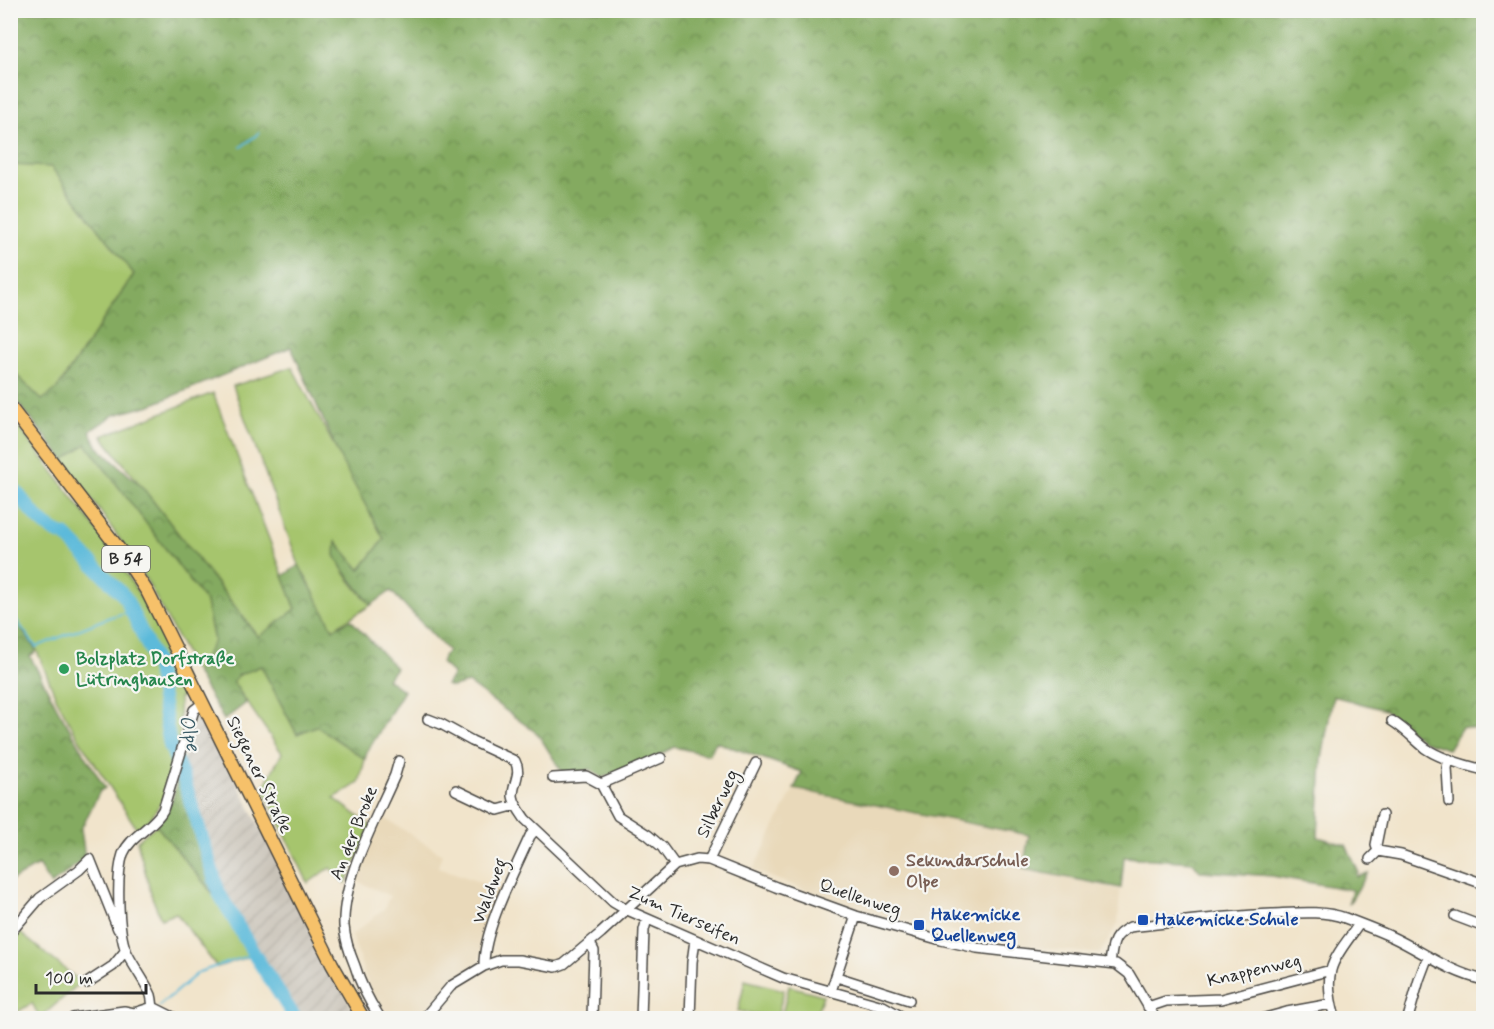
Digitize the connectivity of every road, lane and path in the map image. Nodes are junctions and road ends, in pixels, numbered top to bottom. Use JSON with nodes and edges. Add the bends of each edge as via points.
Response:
{"nodes":[{"id":1,"x":10,"y":407,"type":"edge"},
{"id":2,"x":203,"y":703,"type":"junction"},
{"id":3,"x":428,"y":719,"type":"dead end"},
{"id":4,"x":1392,"y":721,"type":"dead end"},
{"id":5,"x":661,"y":758,"type":"dead end"},
{"id":6,"x":1449,"y":759,"type":"junction"},
{"id":7,"x":399,"y":761,"type":"dead end"},
{"id":8,"x":756,"y":763,"type":"dead end"},
{"id":9,"x":1484,"y":770,"type":"edge"},
{"id":10,"x":553,"y":778,"type":"dead end"},
{"id":11,"x":601,"y":784,"type":"junction"},
{"id":12,"x":456,"y":790,"type":"dead end"},
{"id":13,"x":1449,"y":802,"type":"dead end"},
{"id":14,"x":516,"y":805,"type":"junction"},
{"id":15,"x":1382,"y":815,"type":"dead end"},
{"id":16,"x":535,"y":830,"type":"junction"},
{"id":17,"x":1378,"y":851,"type":"junction"},
{"id":18,"x":1370,"y":859,"type":"dead end"},
{"id":19,"x":709,"y":860,"type":"junction"},
{"id":20,"x":675,"y":865,"type":"junction"},
{"id":21,"x":1484,"y":884,"type":"edge"},
{"id":22,"x":625,"y":909,"type":"junction"},
{"id":23,"x":856,"y":916,"type":"junction"},
{"id":24,"x":1455,"y":916,"type":"dead end"},
{"id":25,"x":647,"y":919,"type":"junction"},
{"id":26,"x":1359,"y":924,"type":"junction"},
{"id":27,"x":1484,"y":927,"type":"edge"},
{"id":28,"x":10,"y":933,"type":"edge"},
{"id":29,"x":120,"y":934,"type":"junction"},
{"id":30,"x":695,"y":940,"type":"junction"},
{"id":31,"x":590,"y":943,"type":"junction"},
{"id":32,"x":126,"y":950,"type":"junction"},
{"id":33,"x":1428,"y":956,"type":"junction"},
{"id":34,"x":1110,"y":963,"type":"junction"},
{"id":35,"x":484,"y":966,"type":"junction"},
{"id":36,"x":1331,"y":970,"type":"junction"},
{"id":37,"x":837,"y":977,"type":"junction"},
{"id":38,"x":1484,"y":980,"type":"edge"},
{"id":39,"x":87,"y":983,"type":"dead end"},
{"id":40,"x":831,"y":991,"type":"junction"},
{"id":41,"x":909,"y":1000,"type":"dead end"},
{"id":42,"x":1331,"y":1004,"type":"junction"},
{"id":43,"x":153,"y":1007,"type":"junction"},
{"id":44,"x":1148,"y":1007,"type":"junction"},
{"id":45,"x":132,"y":1016,"type":"edge"},
{"id":46,"x":73,"y":1018,"type":"edge"},
{"id":47,"x":153,"y":1018,"type":"edge"},
{"id":48,"x":175,"y":1018,"type":"edge"},
{"id":49,"x":363,"y":1018,"type":"edge"},
{"id":50,"x":380,"y":1018,"type":"edge"},
{"id":51,"x":424,"y":1018,"type":"edge"},
{"id":52,"x":592,"y":1018,"type":"edge"},
{"id":53,"x":641,"y":1018,"type":"edge"},
{"id":54,"x":690,"y":1018,"type":"edge"},
{"id":55,"x":904,"y":1018,"type":"edge"},
{"id":56,"x":1155,"y":1018,"type":"edge"},
{"id":57,"x":1265,"y":1018,"type":"edge"},
{"id":58,"x":1335,"y":1018,"type":"edge"},
{"id":59,"x":1408,"y":1018,"type":"edge"}],
"edges":[{"from":1,"to":2,"type":"main road","name":"Siegener Straße","number":"B 54","via":[[137,575]]},
{"from":2,"to":29,"type":"street","via":[[194,710],[159,818],[123,855]]},
{"from":2,"to":49,"type":"main road","name":"Siegener Straße","number":"B 54","via":[[332,964]]},
{"from":3,"to":14,"type":"street","via":[[515,760],[519,767],[513,795]]},
{"from":4,"to":6,"type":"street","via":[[1427,750]]},
{"from":5,"to":11,"type":"street"},
{"from":6,"to":9,"type":"street"},
{"from":6,"to":13,"type":"street"},
{"from":7,"to":50,"type":"street","name":"An der Broke","via":[[349,884],[345,909],[344,928],[351,957]]},
{"from":8,"to":19,"type":"street","name":"Silberweg"},
{"from":10,"to":11,"type":"street","via":[[586,776]]},
{"from":11,"to":20,"type":"street","via":[[618,816],[655,841]]},
{"from":12,"to":14,"type":"street","via":[[498,810]]},
{"from":14,"to":16,"type":"street","name":"Zum Tierseifen"},
{"from":15,"to":17,"type":"street"},
{"from":16,"to":22,"type":"street","name":"Zum Tierseifen"},
{"from":16,"to":35,"type":"street","name":"Waldweg","via":[[504,891],[484,954]]},
{"from":17,"to":18,"type":"street"},
{"from":17,"to":21,"type":"street","via":[[1401,855]]},
{"from":19,"to":20,"type":"street","name":"Quellenweg"},
{"from":19,"to":23,"type":"street","name":"Quellenweg"},
{"from":20,"to":22,"type":"street"},
{"from":22,"to":25,"type":"street","name":"Zum Tierseifen"},
{"from":22,"to":31,"type":"street"},
{"from":23,"to":34,"type":"street","name":"Quellenweg","via":[[977,948]]},
{"from":23,"to":37,"type":"street"},
{"from":24,"to":27,"type":"street"},
{"from":25,"to":30,"type":"street","name":"Zum Tierseifen"},
{"from":25,"to":53,"type":"street"},
{"from":26,"to":33,"type":"street"},
{"from":26,"to":34,"type":"street","via":[[1336,916],[1294,913],[1130,927],[1120,932],[1113,943]]},
{"from":26,"to":36,"type":"street"},
{"from":28,"to":29,"type":"street","via":[[40,898],[90,859]]},
{"from":29,"to":32,"type":"street"},
{"from":30,"to":40,"type":"street","name":"Zum Tierseifen","via":[[783,978]]},
{"from":30,"to":54,"type":"street"},
{"from":31,"to":35,"type":"street","via":[[556,967],[519,960],[501,960]]},
{"from":31,"to":52,"type":"street","via":[[594,951]]},
{"from":32,"to":39,"type":"street","via":[[119,961]]},
{"from":32,"to":43,"type":"street"},
{"from":33,"to":38,"type":"street","via":[[1462,975]]},
{"from":33,"to":59,"type":"street"},
{"from":34,"to":44,"type":"street","via":[[1129,974]]},
{"from":35,"to":51,"type":"street","via":[[451,987]]},
{"from":36,"to":42,"type":"street"},
{"from":36,"to":44,"type":"street","name":"Knappenweg","via":[[1221,999],[1166,1001]]},
{"from":37,"to":40,"type":"street"},
{"from":37,"to":41,"type":"street"},
{"from":40,"to":55,"type":"street","name":"Zum Tierseifen","via":[[883,1006]]},
{"from":42,"to":57,"type":"street"},
{"from":42,"to":58,"type":"street"},
{"from":43,"to":45,"type":"street"},
{"from":43,"to":47,"type":"street"},
{"from":43,"to":48,"type":"street"},
{"from":44,"to":56,"type":"street"},
{"from":45,"to":46,"type":"street","via":[[124,1011]]}]}
